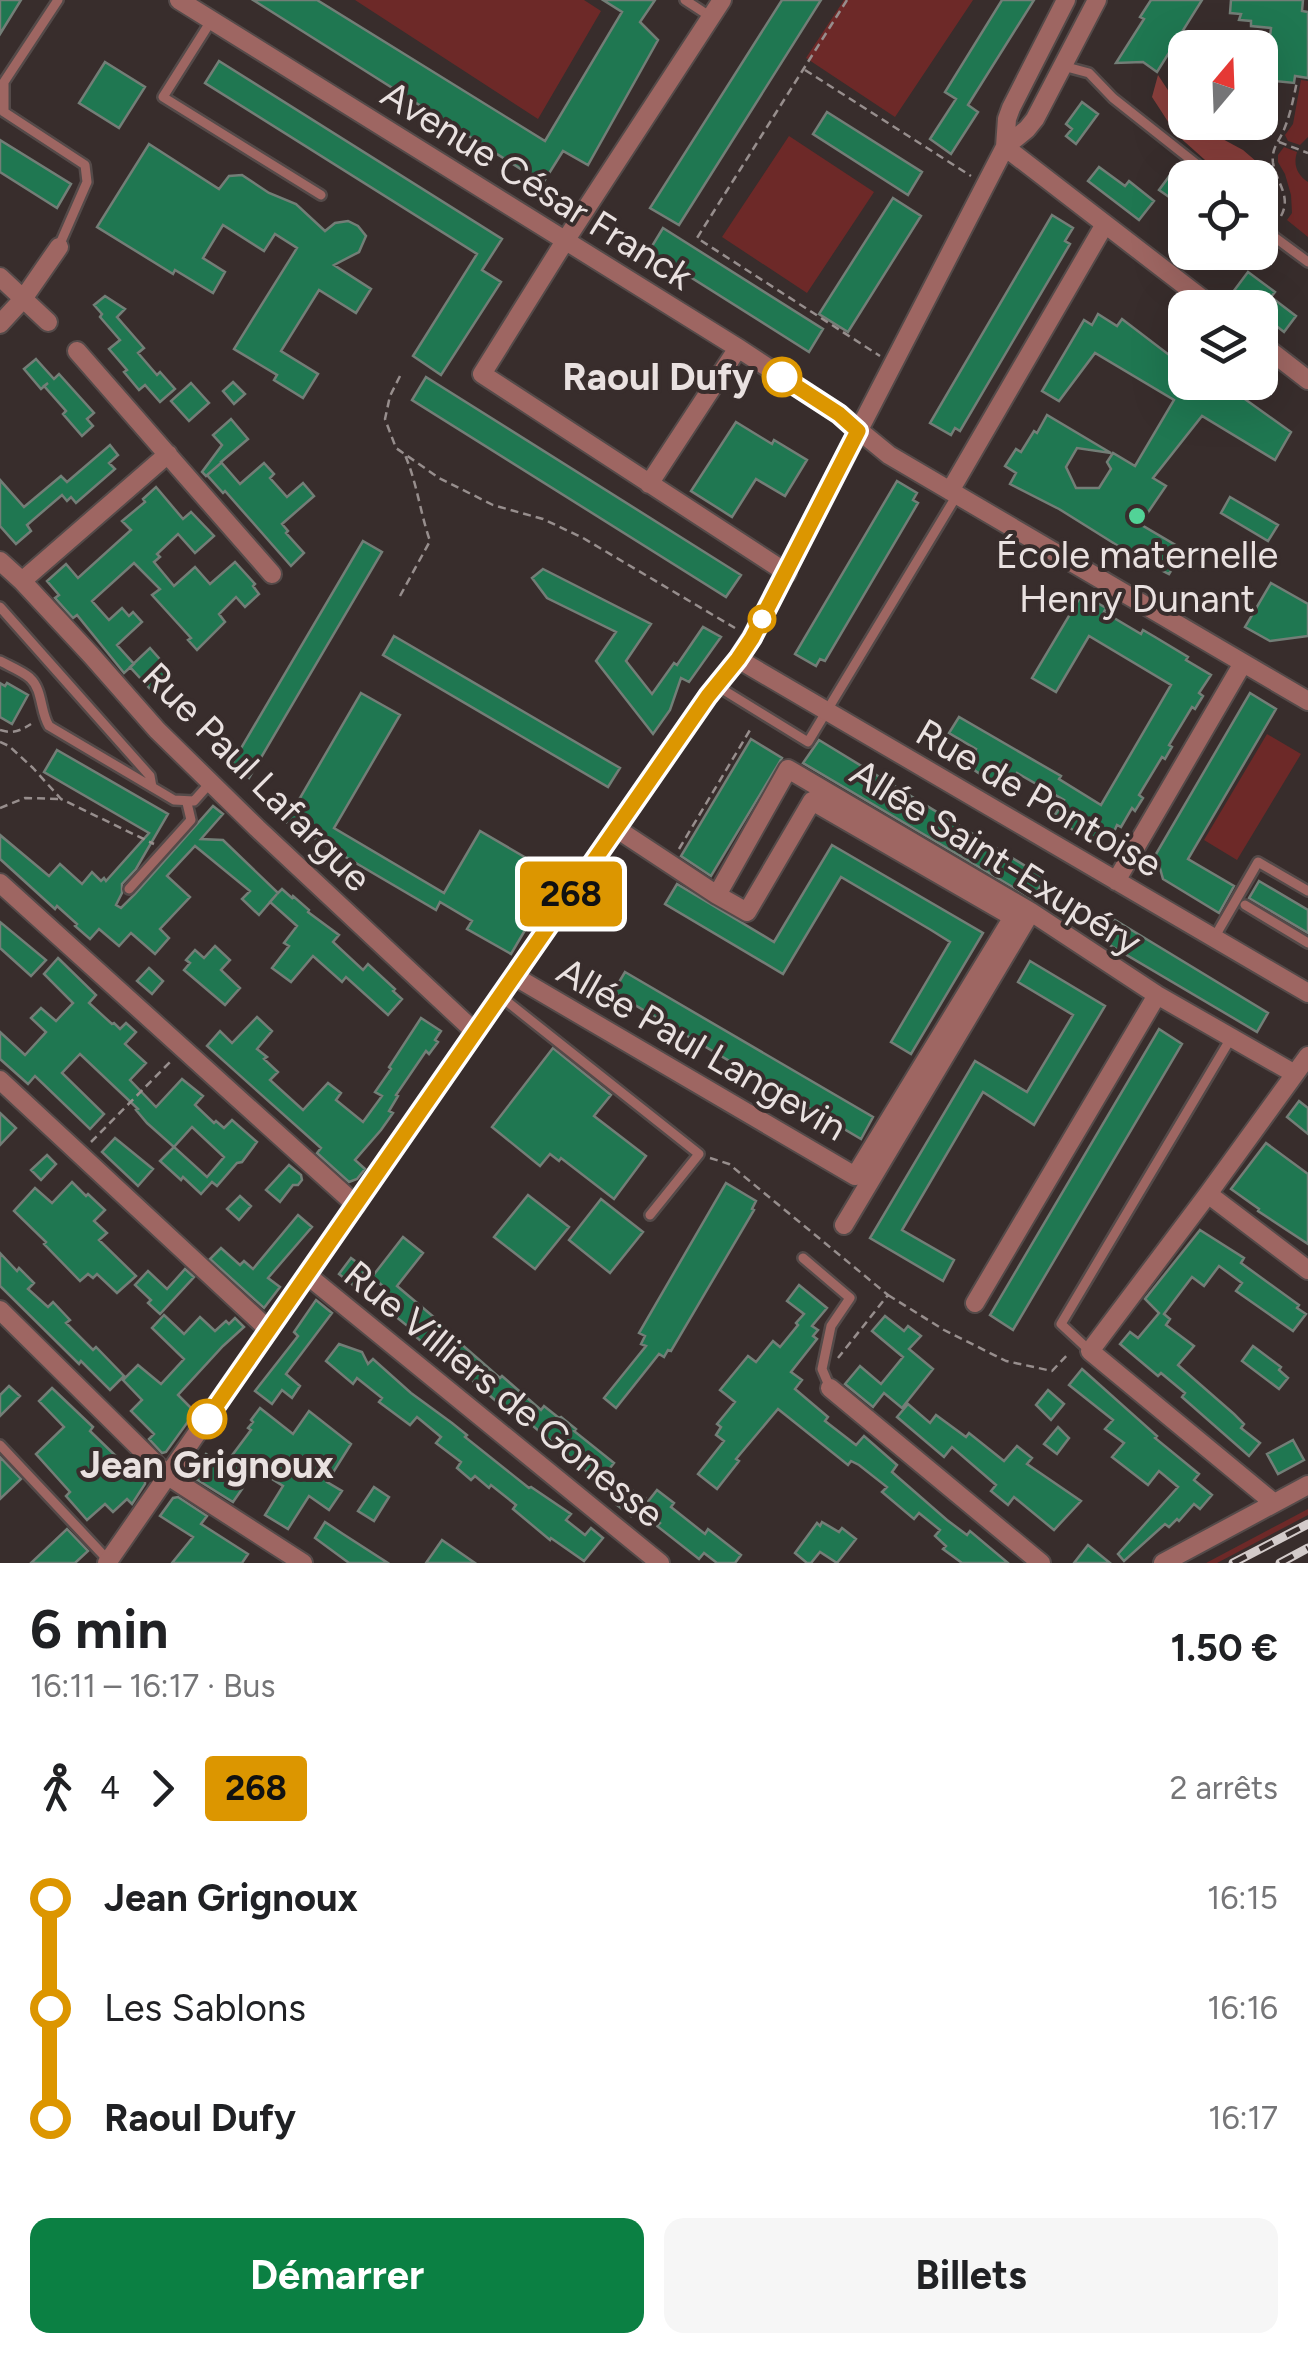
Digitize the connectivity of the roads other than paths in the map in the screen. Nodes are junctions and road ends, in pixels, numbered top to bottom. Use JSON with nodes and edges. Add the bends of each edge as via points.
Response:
{"nodes":[{"id":1,"x":58,"y":0,"type":"edge"},
{"id":2,"x":178,"y":0,"type":"edge"},
{"id":3,"x":684,"y":0,"type":"edge"},
{"id":4,"x":722,"y":0,"type":"edge"},
{"id":5,"x":1066,"y":0,"type":"edge"},
{"id":6,"x":1097,"y":0,"type":"edge"},
{"id":7,"x":204,"y":10,"type":"edge"},
{"id":8,"x":712,"y":18,"type":"junction"},
{"id":9,"x":1063,"y":66,"type":"junction"},
{"id":10,"x":1005,"y":147,"type":"junction"},
{"id":11,"x":1191,"y":160,"type":"edge"},
{"id":12,"x":320,"y":195,"type":"dead end"},
{"id":13,"x":1105,"y":224,"type":"junction"},
{"id":14,"x":565,"y":240,"type":"junction"},
{"id":15,"x":1278,"y":240,"type":"edge"},
{"id":16,"x":58,"y":247,"type":"joint"},
{"id":17,"x":1308,"y":262,"type":"edge"},
{"id":18,"x":0,"y":277,"type":"edge"},
{"id":19,"x":1191,"y":290,"type":"edge"},
{"id":20,"x":23,"y":299,"type":"junction"},
{"id":21,"x":48,"y":322,"type":"dead end"},
{"id":22,"x":0,"y":324,"type":"edge"},
{"id":23,"x":738,"y":348,"type":"junction"},
{"id":24,"x":77,"y":352,"type":"dead end"},
{"id":25,"x":1278,"y":357,"type":"edge"},
{"id":26,"x":1308,"y":380,"type":"edge"},
{"id":27,"x":858,"y":431,"type":"junction"},
{"id":28,"x":168,"y":454,"type":"junction"},
{"id":29,"x":649,"y":484,"type":"junction"},
{"id":30,"x":954,"y":493,"type":"junction"},
{"id":31,"x":0,"y":561,"type":"edge"},
{"id":32,"x":787,"y":573,"type":"junction"},
{"id":33,"x":272,"y":574,"type":"dead end"},
{"id":34,"x":22,"y":581,"type":"junction"},
{"id":35,"x":0,"y":607,"type":"edge"},
{"id":36,"x":745,"y":649,"type":"junction"},
{"id":37,"x":0,"y":661,"type":"edge"},
{"id":38,"x":1242,"y":662,"type":"junction"},
{"id":39,"x":717,"y":686,"type":"junction"},
{"id":40,"x":1308,"y":701,"type":"edge"},
{"id":41,"x":826,"y":711,"type":"junction"},
{"id":42,"x":211,"y":783,"type":"junction"},
{"id":43,"x":152,"y":788,"type":"junction"},
{"id":44,"x":188,"y":802,"type":"junction"},
{"id":45,"x":617,"y":829,"type":"junction"},
{"id":46,"x":1116,"y":881,"type":"junction"},
{"id":47,"x":0,"y":883,"type":"edge"},
{"id":48,"x":129,"y":889,"type":"dead end"},
{"id":49,"x":1308,"y":891,"type":"edge"},
{"id":50,"x":718,"y":895,"type":"junction"},
{"id":51,"x":1245,"y":906,"type":"dead end"},
{"id":52,"x":1022,"y":914,"type":"junction"},
{"id":53,"x":1214,"y":938,"type":"junction"},
{"id":54,"x":1308,"y":943,"type":"edge"},
{"id":55,"x":514,"y":976,"type":"junction"},
{"id":56,"x":1308,"y":993,"type":"edge"},
{"id":57,"x":1158,"y":995,"type":"junction"},
{"id":58,"x":500,"y":996,"type":"junction"},
{"id":59,"x":475,"y":1032,"type":"junction"},
{"id":60,"x":1232,"y":1037,"type":"junction"},
{"id":61,"x":1308,"y":1056,"type":"edge"},
{"id":62,"x":1295,"y":1074,"type":"junction"},
{"id":63,"x":0,"y":1080,"type":"edge"},
{"id":64,"x":1208,"y":1194,"type":"junction"},
{"id":65,"x":356,"y":1206,"type":"junction"},
{"id":66,"x":650,"y":1215,"type":"dead end"},
{"id":67,"x":844,"y":1225,"type":"dead end"},
{"id":68,"x":803,"y":1258,"type":"dead end"},
{"id":69,"x":1308,"y":1270,"type":"edge"},
{"id":70,"x":306,"y":1275,"type":"junction"},
{"id":71,"x":975,"y":1304,"type":"dead end"},
{"id":72,"x":0,"y":1310,"type":"edge"},
{"id":73,"x":269,"y":1330,"type":"junction"},
{"id":74,"x":1090,"y":1351,"type":"junction"},
{"id":75,"x":830,"y":1388,"type":"joint"},
{"id":76,"x":0,"y":1446,"type":"edge"},
{"id":77,"x":168,"y":1476,"type":"junction"},
{"id":78,"x":1308,"y":1485,"type":"edge"},
{"id":79,"x":1274,"y":1503,"type":"junction"},
{"id":80,"x":108,"y":1562,"type":"edge"},
{"id":81,"x":303,"y":1563,"type":"edge"},
{"id":82,"x":660,"y":1563,"type":"edge"},
{"id":83,"x":1040,"y":1563,"type":"edge"},
{"id":84,"x":1163,"y":1563,"type":"edge"}],
"edges":[{"from":1,"to":16,"type":"lane","via":[[4,82],[4,112],[85,165],[87,182]]},
{"from":2,"to":7,"type":"street","name":"Avenue César Franck"},
{"from":3,"to":8,"type":"lane"},
{"from":4,"to":8,"type":"street"},
{"from":5,"to":10,"type":"street","via":[[1011,108]]},
{"from":6,"to":9,"type":"street"},
{"from":7,"to":12,"type":"lane","via":[[163,97]]},
{"from":7,"to":14,"type":"street","name":"Avenue César Franck"},
{"from":8,"to":14,"type":"street"},
{"from":9,"to":10,"type":"street","via":[[1028,129]]},
{"from":9,"to":11,"type":"lane","via":[[1088,73]]},
{"from":10,"to":13,"type":"street"},
{"from":10,"to":27,"type":"street"},
{"from":13,"to":19,"type":"street"},
{"from":13,"to":30,"type":"street"},
{"from":14,"to":23,"type":"street","name":"Avenue César Franck"},
{"from":14,"to":29,"type":"street","via":[[482,374]]},
{"from":15,"to":17,"type":"lane"},
{"from":16,"to":20,"type":"street"},
{"from":18,"to":20,"type":"street"},
{"from":20,"to":21,"type":"street"},
{"from":20,"to":22,"type":"street"},
{"from":23,"to":27,"type":"street","name":"Avenue César Franck"},
{"from":23,"to":29,"type":"street"},
{"from":24,"to":28,"type":"street"},
{"from":25,"to":26,"type":"street"},
{"from":27,"to":30,"type":"street","name":"Avenue César Franck"},
{"from":27,"to":32,"type":"street"},
{"from":28,"to":33,"type":"street"},
{"from":28,"to":34,"type":"street"},
{"from":29,"to":32,"type":"street"},
{"from":30,"to":38,"type":"street","name":"Avenue César Franck"},
{"from":30,"to":41,"type":"lane"},
{"from":31,"to":34,"type":"street","name":"Rue Paul Lafargue"},
{"from":32,"to":36,"type":"street"},
{"from":34,"to":42,"type":"street","name":"Rue Paul Lafargue"},
{"from":35,"to":43,"type":"lane","via":[[150,776]]},
{"from":36,"to":39,"type":"street"},
{"from":36,"to":41,"type":"street","name":"Rue de Pontoise"},
{"from":37,"to":43,"type":"lane","via":[[38,688],[49,726]]},
{"from":38,"to":40,"type":"street","name":"Avenue César Franck"},
{"from":38,"to":46,"type":"street"},
{"from":39,"to":41,"type":"lane","via":[[808,742]]},
{"from":39,"to":45,"type":"street"},
{"from":41,"to":46,"type":"street","name":"Rue de Pontoise"},
{"from":42,"to":44,"type":"lane"},
{"from":42,"to":59,"type":"street","name":"Rue Paul Lafargue"},
{"from":43,"to":44,"type":"lane"},
{"from":44,"to":48,"type":"lane","via":[[190,820]]},
{"from":45,"to":50,"type":"street","name":"Allée Saint-Exupéry"},
{"from":45,"to":55,"type":"street"},
{"from":46,"to":53,"type":"street","name":"Rue de Pontoise"},
{"from":47,"to":65,"type":"street"},
{"from":49,"to":53,"type":"lane","via":[[1258,862]]},
{"from":50,"to":52,"type":"street","name":"Allée Saint-Exupéry","via":[[748,912],[812,801]]},
{"from":50,"to":52,"type":"street","name":"Allée Saint-Exupéry","via":[[788,769]]},
{"from":51,"to":54,"type":"lane"},
{"from":52,"to":55,"type":"street","name":"Allée Paul Langevin","via":[[854,1176]]},
{"from":52,"to":57,"type":"street","name":"Allée Saint-Exupéry"},
{"from":52,"to":67,"type":"street","name":"Allée Paul Langevin"},
{"from":53,"to":56,"type":"street","name":"Rue de Pontoise"},
{"from":55,"to":58,"type":"street"},
{"from":57,"to":60,"type":"street","name":"Allée Saint-Exupéry"},
{"from":57,"to":71,"type":"street"},
{"from":58,"to":59,"type":"street"},
{"from":58,"to":66,"type":"lane","via":[[699,1154]]},
{"from":59,"to":65,"type":"street"},
{"from":60,"to":62,"type":"street","name":"Allée Saint-Exupéry"},
{"from":60,"to":74,"type":"lane","via":[[1061,1324]]},
{"from":61,"to":62,"type":"street"},
{"from":62,"to":64,"type":"street"},
{"from":63,"to":73,"type":"street"},
{"from":64,"to":69,"type":"street"},
{"from":64,"to":74,"type":"street"},
{"from":65,"to":70,"type":"street"},
{"from":68,"to":75,"type":"lane","via":[[850,1298],[831,1326],[822,1369]]},
{"from":70,"to":73,"type":"street"},
{"from":70,"to":82,"type":"street","name":"Rue Villiers de Gonesse"},
{"from":72,"to":77,"type":"street"},
{"from":73,"to":77,"type":"street"},
{"from":74,"to":79,"type":"street"},
{"from":75,"to":83,"type":"street"},
{"from":76,"to":80,"type":"lane"},
{"from":77,"to":80,"type":"street"},
{"from":77,"to":81,"type":"street"},
{"from":78,"to":79,"type":"street"},
{"from":79,"to":84,"type":"street"}]}
